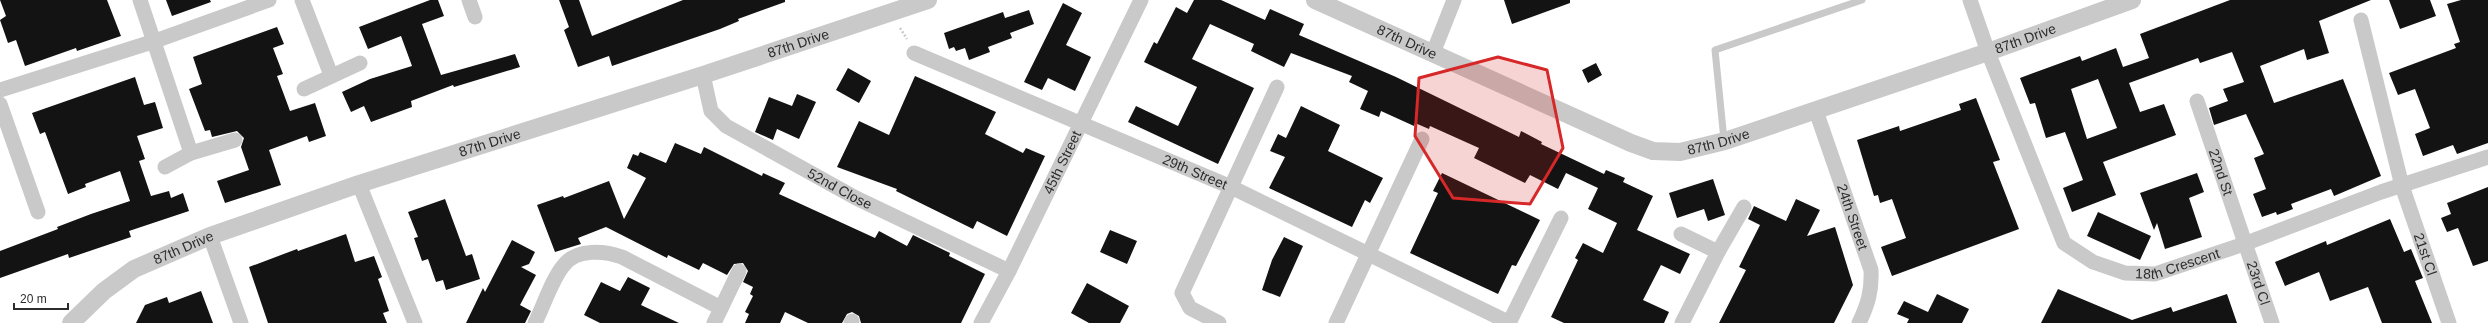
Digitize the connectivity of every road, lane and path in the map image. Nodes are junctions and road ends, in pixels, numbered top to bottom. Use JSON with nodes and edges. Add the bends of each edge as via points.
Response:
{"nodes":[{"id":1,"x":140,"y":0,"type":"edge"},
{"id":2,"x":269,"y":0,"type":"edge"},
{"id":3,"x":302,"y":0,"type":"edge"},
{"id":4,"x":469,"y":0,"type":"edge"},
{"id":5,"x":928,"y":0,"type":"edge"},
{"id":6,"x":1141,"y":0,"type":"edge"},
{"id":7,"x":1315,"y":0,"type":"edge"},
{"id":8,"x":1454,"y":0,"type":"edge"},
{"id":9,"x":1862,"y":0,"type":"edge"},
{"id":10,"x":1970,"y":0,"type":"edge"},
{"id":11,"x":2132,"y":0,"type":"edge"},
{"id":12,"x":893,"y":13,"type":"junction"},
{"id":13,"x":475,"y":17,"type":"dead end"},
{"id":14,"x":2361,"y":20,"type":"dead end"},
{"id":15,"x":155,"y":41,"type":"junction"},
{"id":16,"x":1988,"y":52,"type":"junction"},
{"id":17,"x":914,"y":53,"type":"joint"},
{"id":18,"x":1433,"y":53,"type":"junction"},
{"id":19,"x":360,"y":63,"type":"dead end"},
{"id":20,"x":703,"y":75,"type":"junction"},
{"id":21,"x":331,"y":76,"type":"junction"},
{"id":22,"x":1277,"y":87,"type":"dead end"},
{"id":23,"x":304,"y":89,"type":"dead end"},
{"id":24,"x":0,"y":90,"type":"edge"},
{"id":25,"x":2197,"y":101,"type":"dead end"},
{"id":26,"x":0,"y":104,"type":"edge"},
{"id":27,"x":1816,"y":111,"type":"junction"},
{"id":28,"x":1080,"y":123,"type":"junction"},
{"id":29,"x":1422,"y":139,"type":"dead end"},
{"id":30,"x":235,"y":140,"type":"dead end"},
{"id":31,"x":1724,"y":141,"type":"junction"},
{"id":32,"x":191,"y":153,"type":"junction"},
{"id":33,"x":2488,"y":157,"type":"edge"},
{"id":34,"x":165,"y":167,"type":"dead end"},
{"id":35,"x":359,"y":184,"type":"junction"},
{"id":36,"x":2402,"y":186,"type":"junction"},
{"id":37,"x":1231,"y":187,"type":"junction"},
{"id":38,"x":1744,"y":207,"type":"dead end"},
{"id":39,"x":38,"y":212,"type":"dead end"},
{"id":40,"x":1561,"y":218,"type":"dead end"},
{"id":41,"x":1681,"y":234,"type":"dead end"},
{"id":42,"x":210,"y":236,"type":"junction"},
{"id":43,"x":2244,"y":244,"type":"junction"},
{"id":44,"x":1718,"y":252,"type":"junction"},
{"id":45,"x":1368,"y":253,"type":"junction"},
{"id":46,"x":740,"y":271,"type":"dead end"},
{"id":47,"x":1009,"y":271,"type":"junction"},
{"id":48,"x":722,"y":308,"type":"junction"},
{"id":49,"x":71,"y":323,"type":"edge"},
{"id":50,"x":242,"y":323,"type":"edge"},
{"id":51,"x":415,"y":323,"type":"edge"},
{"id":52,"x":535,"y":323,"type":"edge"},
{"id":53,"x":714,"y":323,"type":"edge"},
{"id":54,"x":981,"y":323,"type":"edge"},
{"id":55,"x":1219,"y":323,"type":"edge"},
{"id":56,"x":1336,"y":323,"type":"edge"},
{"id":57,"x":1510,"y":323,"type":"edge"},
{"id":58,"x":1682,"y":323,"type":"edge"},
{"id":59,"x":1859,"y":323,"type":"edge"},
{"id":60,"x":2272,"y":323,"type":"edge"},
{"id":61,"x":2449,"y":323,"type":"edge"}],
"edges":[{"from":1,"to":15,"type":"street"},
{"from":2,"to":15,"type":"street"},
{"from":3,"to":21,"type":"street"},
{"from":4,"to":13,"type":"street"},
{"from":5,"to":12,"type":"street","name":"87th Drive"},
{"from":6,"to":28,"type":"street","name":"45th Street"},
{"from":7,"to":18,"type":"street","name":"87th Drive"},
{"from":8,"to":18,"type":"street"},
{"from":9,"to":31,"type":"lane","via":[[1714,50]]},
{"from":10,"to":16,"type":"street","name":"18th Crescent"},
{"from":11,"to":16,"type":"street","name":"87th Drive"},
{"from":12,"to":17,"type":"path"},
{"from":12,"to":20,"type":"street","name":"87th Drive"},
{"from":14,"to":36,"type":"street","name":"21st Cl"},
{"from":15,"to":24,"type":"street"},
{"from":15,"to":32,"type":"street"},
{"from":16,"to":27,"type":"street","name":"87th Drive"},
{"from":16,"to":43,"type":"street","name":"18th Crescent","via":[[2064,243],[2099,264],[2125,273],[2155,274]]},
{"from":17,"to":28,"type":"street","name":"29th Street"},
{"from":18,"to":31,"type":"street","name":"87th Drive","via":[[1631,144],[1653,151],[1680,152]]},
{"from":19,"to":21,"type":"street"},
{"from":20,"to":35,"type":"street","name":"87th Drive"},
{"from":20,"to":47,"type":"street","name":"52nd Close","via":[[711,111],[726,126],[856,198]]},
{"from":21,"to":23,"type":"street"},
{"from":22,"to":37,"type":"street"},
{"from":25,"to":43,"type":"street","name":"22nd St"},
{"from":26,"to":39,"type":"street"},
{"from":27,"to":31,"type":"street","name":"87th Drive"},
{"from":27,"to":59,"type":"street","name":"24th Street","via":[[1871,270],[1870,300]]},
{"from":28,"to":37,"type":"street","name":"29th Street"},
{"from":28,"to":47,"type":"street","name":"45th Street"},
{"from":29,"to":45,"type":"street"},
{"from":30,"to":32,"type":"street"},
{"from":32,"to":34,"type":"street"},
{"from":33,"to":36,"type":"street","name":"18th Crescent"},
{"from":35,"to":42,"type":"street","name":"87th Drive"},
{"from":35,"to":51,"type":"street"},
{"from":36,"to":43,"type":"street","name":"18th Crescent"},
{"from":36,"to":61,"type":"street","name":"21st Cl"},
{"from":37,"to":45,"type":"street","name":"29th Street"},
{"from":37,"to":55,"type":"street","via":[[1182,293],[1190,308]]},
{"from":38,"to":44,"type":"street"},
{"from":40,"to":57,"type":"street"},
{"from":41,"to":44,"type":"street"},
{"from":42,"to":49,"type":"street","name":"87th Drive","via":[[134,269],[104,291]]},
{"from":42,"to":50,"type":"street"},
{"from":43,"to":60,"type":"street","name":"23rd Cl"},
{"from":44,"to":58,"type":"street"},
{"from":45,"to":56,"type":"street"},
{"from":45,"to":57,"type":"street","name":"29th Street"},
{"from":46,"to":48,"type":"street"},
{"from":47,"to":54,"type":"street","name":"45th Street"},
{"from":48,"to":52,"type":"street","via":[[622,257],[607,252],[590,253],[577,256],[564,264]]},
{"from":48,"to":53,"type":"street"}]}
